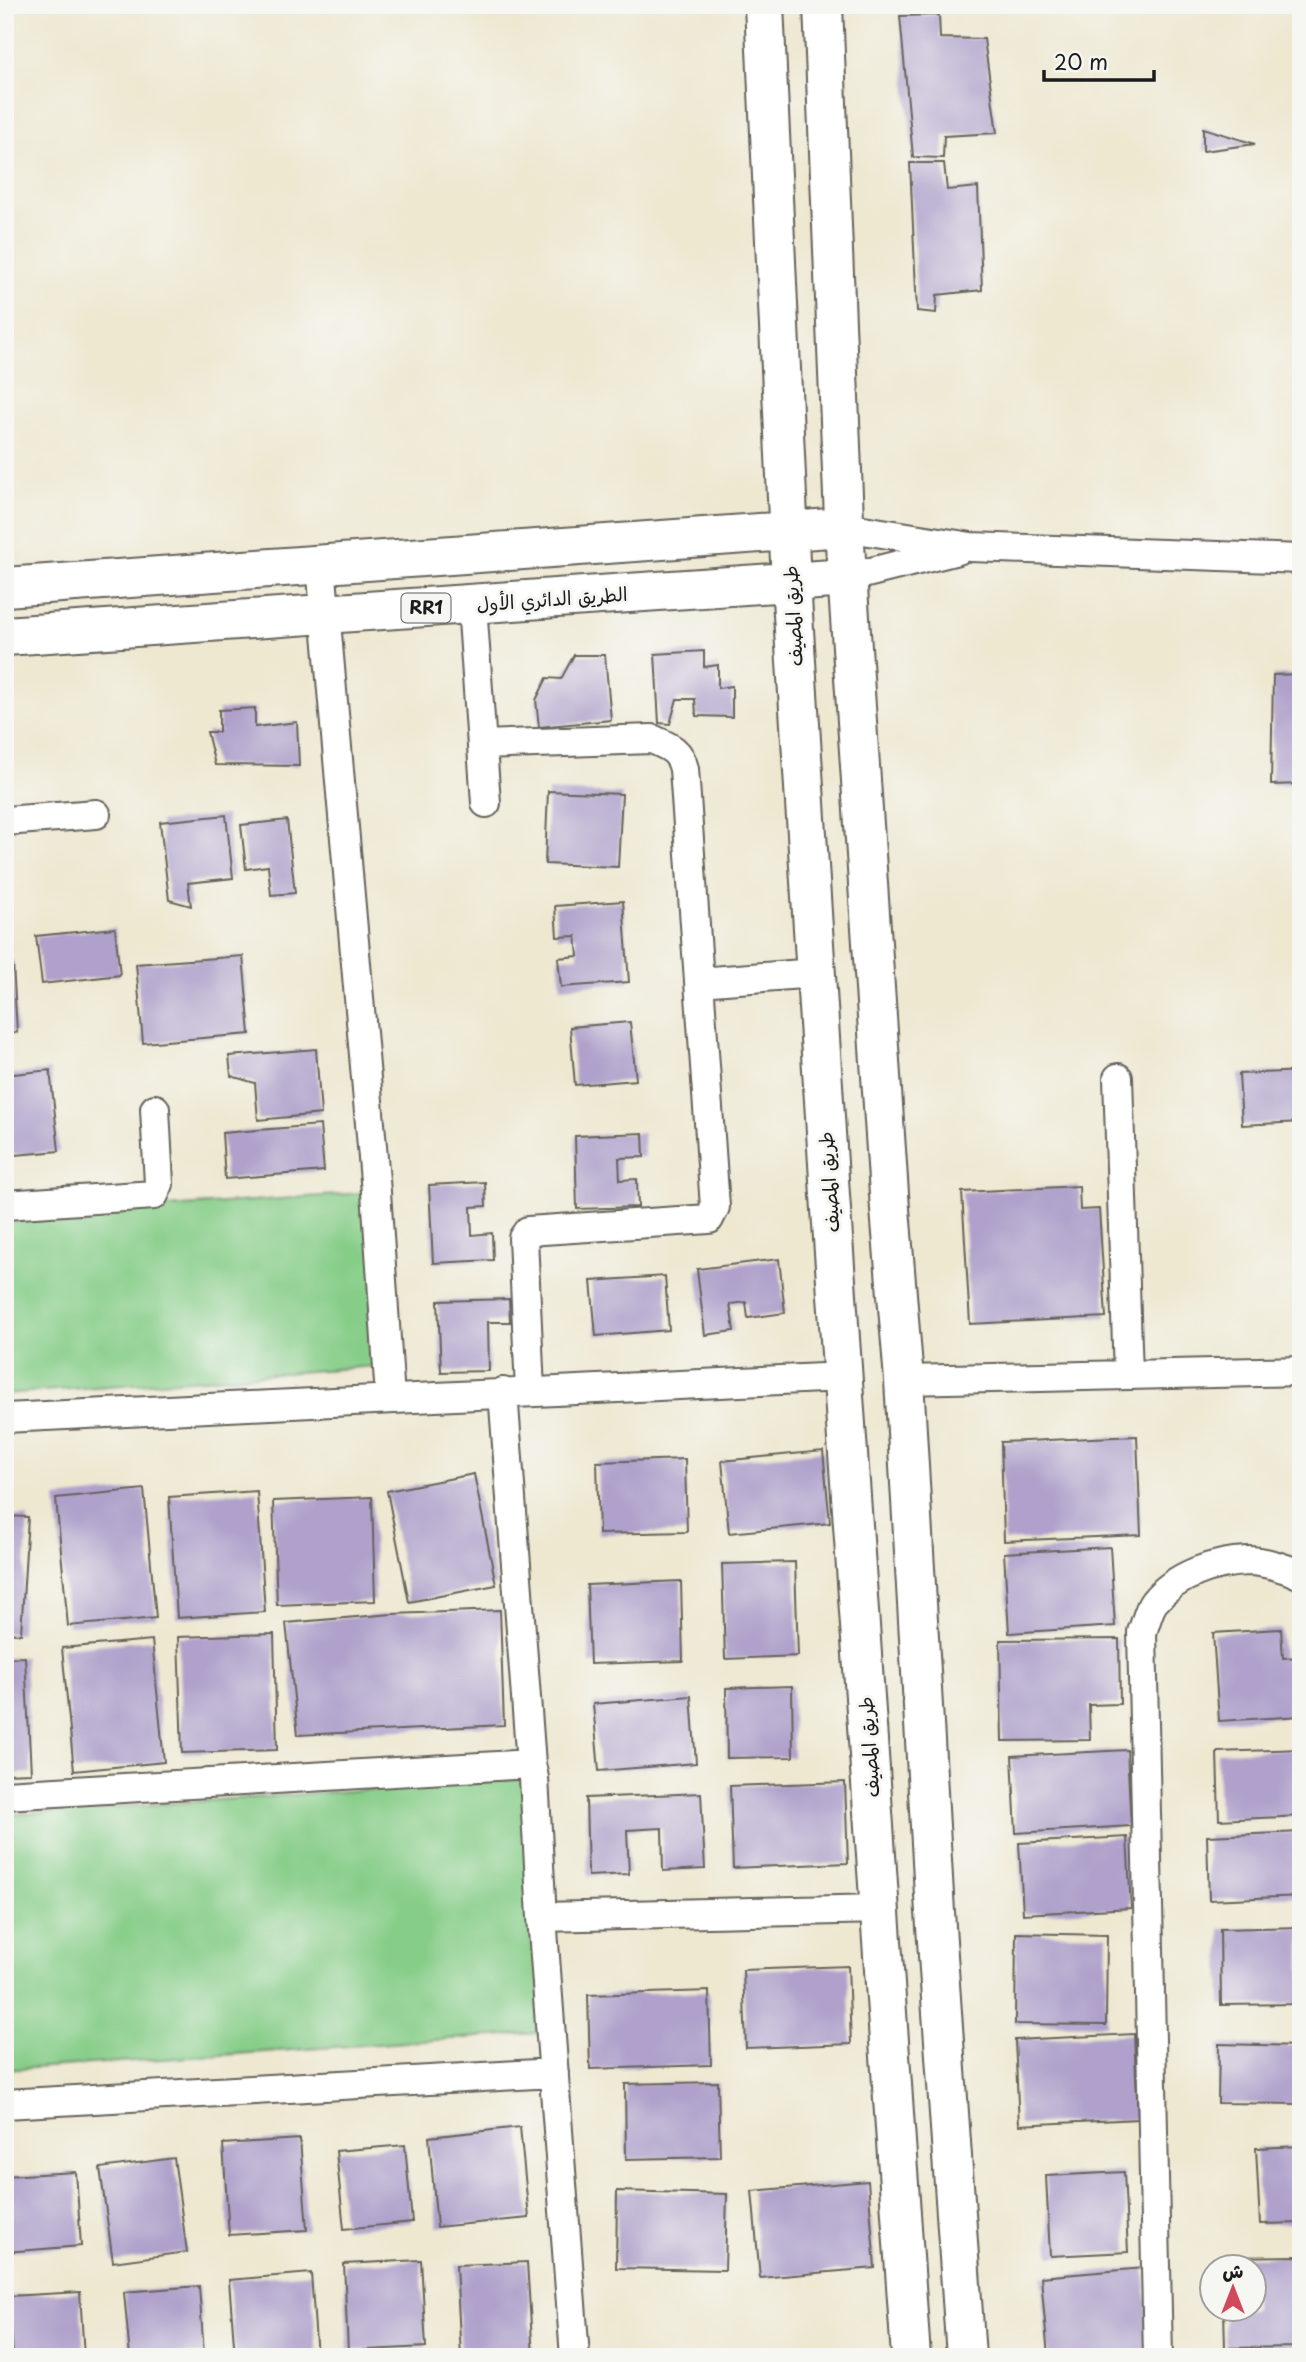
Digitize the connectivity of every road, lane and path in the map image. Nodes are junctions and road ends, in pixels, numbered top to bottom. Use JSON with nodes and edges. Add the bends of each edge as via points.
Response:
{"nodes":[{"id":1,"x":764,"y":5,"type":"edge"},
{"id":2,"x":823,"y":5,"type":"edge"},
{"id":3,"x":844,"y":527,"type":"junction"},
{"id":4,"x":788,"y":533,"type":"junction"},
{"id":5,"x":971,"y":547,"type":"junction"},
{"id":6,"x":1301,"y":559,"type":"edge"},
{"id":7,"x":321,"y":565,"type":"junction"},
{"id":8,"x":847,"y":578,"type":"junction"},
{"id":9,"x":791,"y":583,"type":"junction"},
{"id":10,"x":5,"y":587,"type":"edge"},
{"id":11,"x":472,"y":605,"type":"junction"},
{"id":12,"x":325,"y":615,"type":"junction"},
{"id":13,"x":5,"y":636,"type":"edge"},
{"id":14,"x":482,"y":745,"type":"junction"},
{"id":15,"x":486,"y":803,"type":"dead end"},
{"id":16,"x":96,"y":814,"type":"dead end"},
{"id":17,"x":5,"y":821,"type":"edge"},
{"id":18,"x":815,"y":973,"type":"junction"},
{"id":19,"x":699,"y":982,"type":"junction"},
{"id":20,"x":1118,"y":1078,"type":"dead end"},
{"id":21,"x":155,"y":1109,"type":"dead end"},
{"id":22,"x":5,"y":1205,"type":"edge"},
{"id":23,"x":1301,"y":1371,"type":"edge"},
{"id":24,"x":1128,"y":1375,"type":"junction"},
{"id":25,"x":843,"y":1377,"type":"junction"},
{"id":26,"x":904,"y":1380,"type":"junction"},
{"id":27,"x":517,"y":1391,"type":"junction"},
{"id":28,"x":390,"y":1398,"type":"junction"},
{"id":29,"x":5,"y":1418,"type":"edge"},
{"id":30,"x":1301,"y":1575,"type":"edge"},
{"id":31,"x":531,"y":1765,"type":"junction"},
{"id":32,"x":5,"y":1795,"type":"edge"},
{"id":33,"x":881,"y":1909,"type":"junction"},
{"id":34,"x":542,"y":1917,"type":"junction"},
{"id":35,"x":554,"y":2073,"type":"junction"},
{"id":36,"x":5,"y":2104,"type":"edge"},
{"id":37,"x":575,"y":2357,"type":"edge"},
{"id":38,"x":911,"y":2357,"type":"edge"},
{"id":39,"x":966,"y":2357,"type":"edge"},
{"id":40,"x":1158,"y":2357,"type":"edge"}],
"edges":[{"from":1,"to":4,"type":"main road","name":"طريق المصيف"},
{"from":2,"to":3,"type":"main road"},
{"from":3,"to":4,"type":"main road"},
{"from":3,"to":5,"type":"street"},
{"from":3,"to":8,"type":"main road"},
{"from":4,"to":7,"type":"main road"},
{"from":4,"to":9,"type":"main road","name":"طريق المصيف"},
{"from":5,"to":6,"type":"street"},
{"from":5,"to":8,"type":"street"},
{"from":7,"to":10,"type":"main road"},
{"from":7,"to":12,"type":"street"},
{"from":8,"to":9,"type":"main road","name":"الطريق الدائري الأول","number":"RR1"},
{"from":8,"to":26,"type":"main road"},
{"from":9,"to":11,"type":"main road","name":"الطريق الدائري الأول","number":"RR1"},
{"from":9,"to":18,"type":"main road","name":"طريق المصيف"},
{"from":11,"to":12,"type":"main road","name":"الطريق الدائري الأول","number":"RR1"},
{"from":11,"to":14,"type":"street"},
{"from":12,"to":13,"type":"main road","name":"الطريق الدائري الأول","number":"RR1"},
{"from":12,"to":28,"type":"street"},
{"from":14,"to":15,"type":"street"},
{"from":14,"to":19,"type":"street","via":[[652,738],[673,748],[684,769]]},
{"from":16,"to":17,"type":"street"},
{"from":18,"to":19,"type":"street"},
{"from":18,"to":25,"type":"main road","name":"طريق المصيف"},
{"from":19,"to":27,"type":"street","via":[[712,1214],[709,1219],[528,1231],[523,1238]]},
{"from":20,"to":24,"type":"street"},
{"from":21,"to":22,"type":"street","via":[[159,1184],[154,1195]]},
{"from":23,"to":24,"type":"street"},
{"from":24,"to":26,"type":"street"},
{"from":25,"to":27,"type":"street"},
{"from":25,"to":33,"type":"main road","name":"طريق المصيف"},
{"from":26,"to":39,"type":"main road"},
{"from":27,"to":28,"type":"street"},
{"from":27,"to":31,"type":"street"},
{"from":28,"to":29,"type":"street"},
{"from":30,"to":40,"type":"street","via":[[1249,1561],[1210,1567],[1175,1581],[1153,1604],[1142,1632]]},
{"from":31,"to":32,"type":"street"},
{"from":31,"to":34,"type":"street"},
{"from":33,"to":34,"type":"street"},
{"from":33,"to":38,"type":"main road","name":"طريق المصيف"},
{"from":34,"to":35,"type":"street"},
{"from":35,"to":36,"type":"street"},
{"from":35,"to":37,"type":"street"}]}
